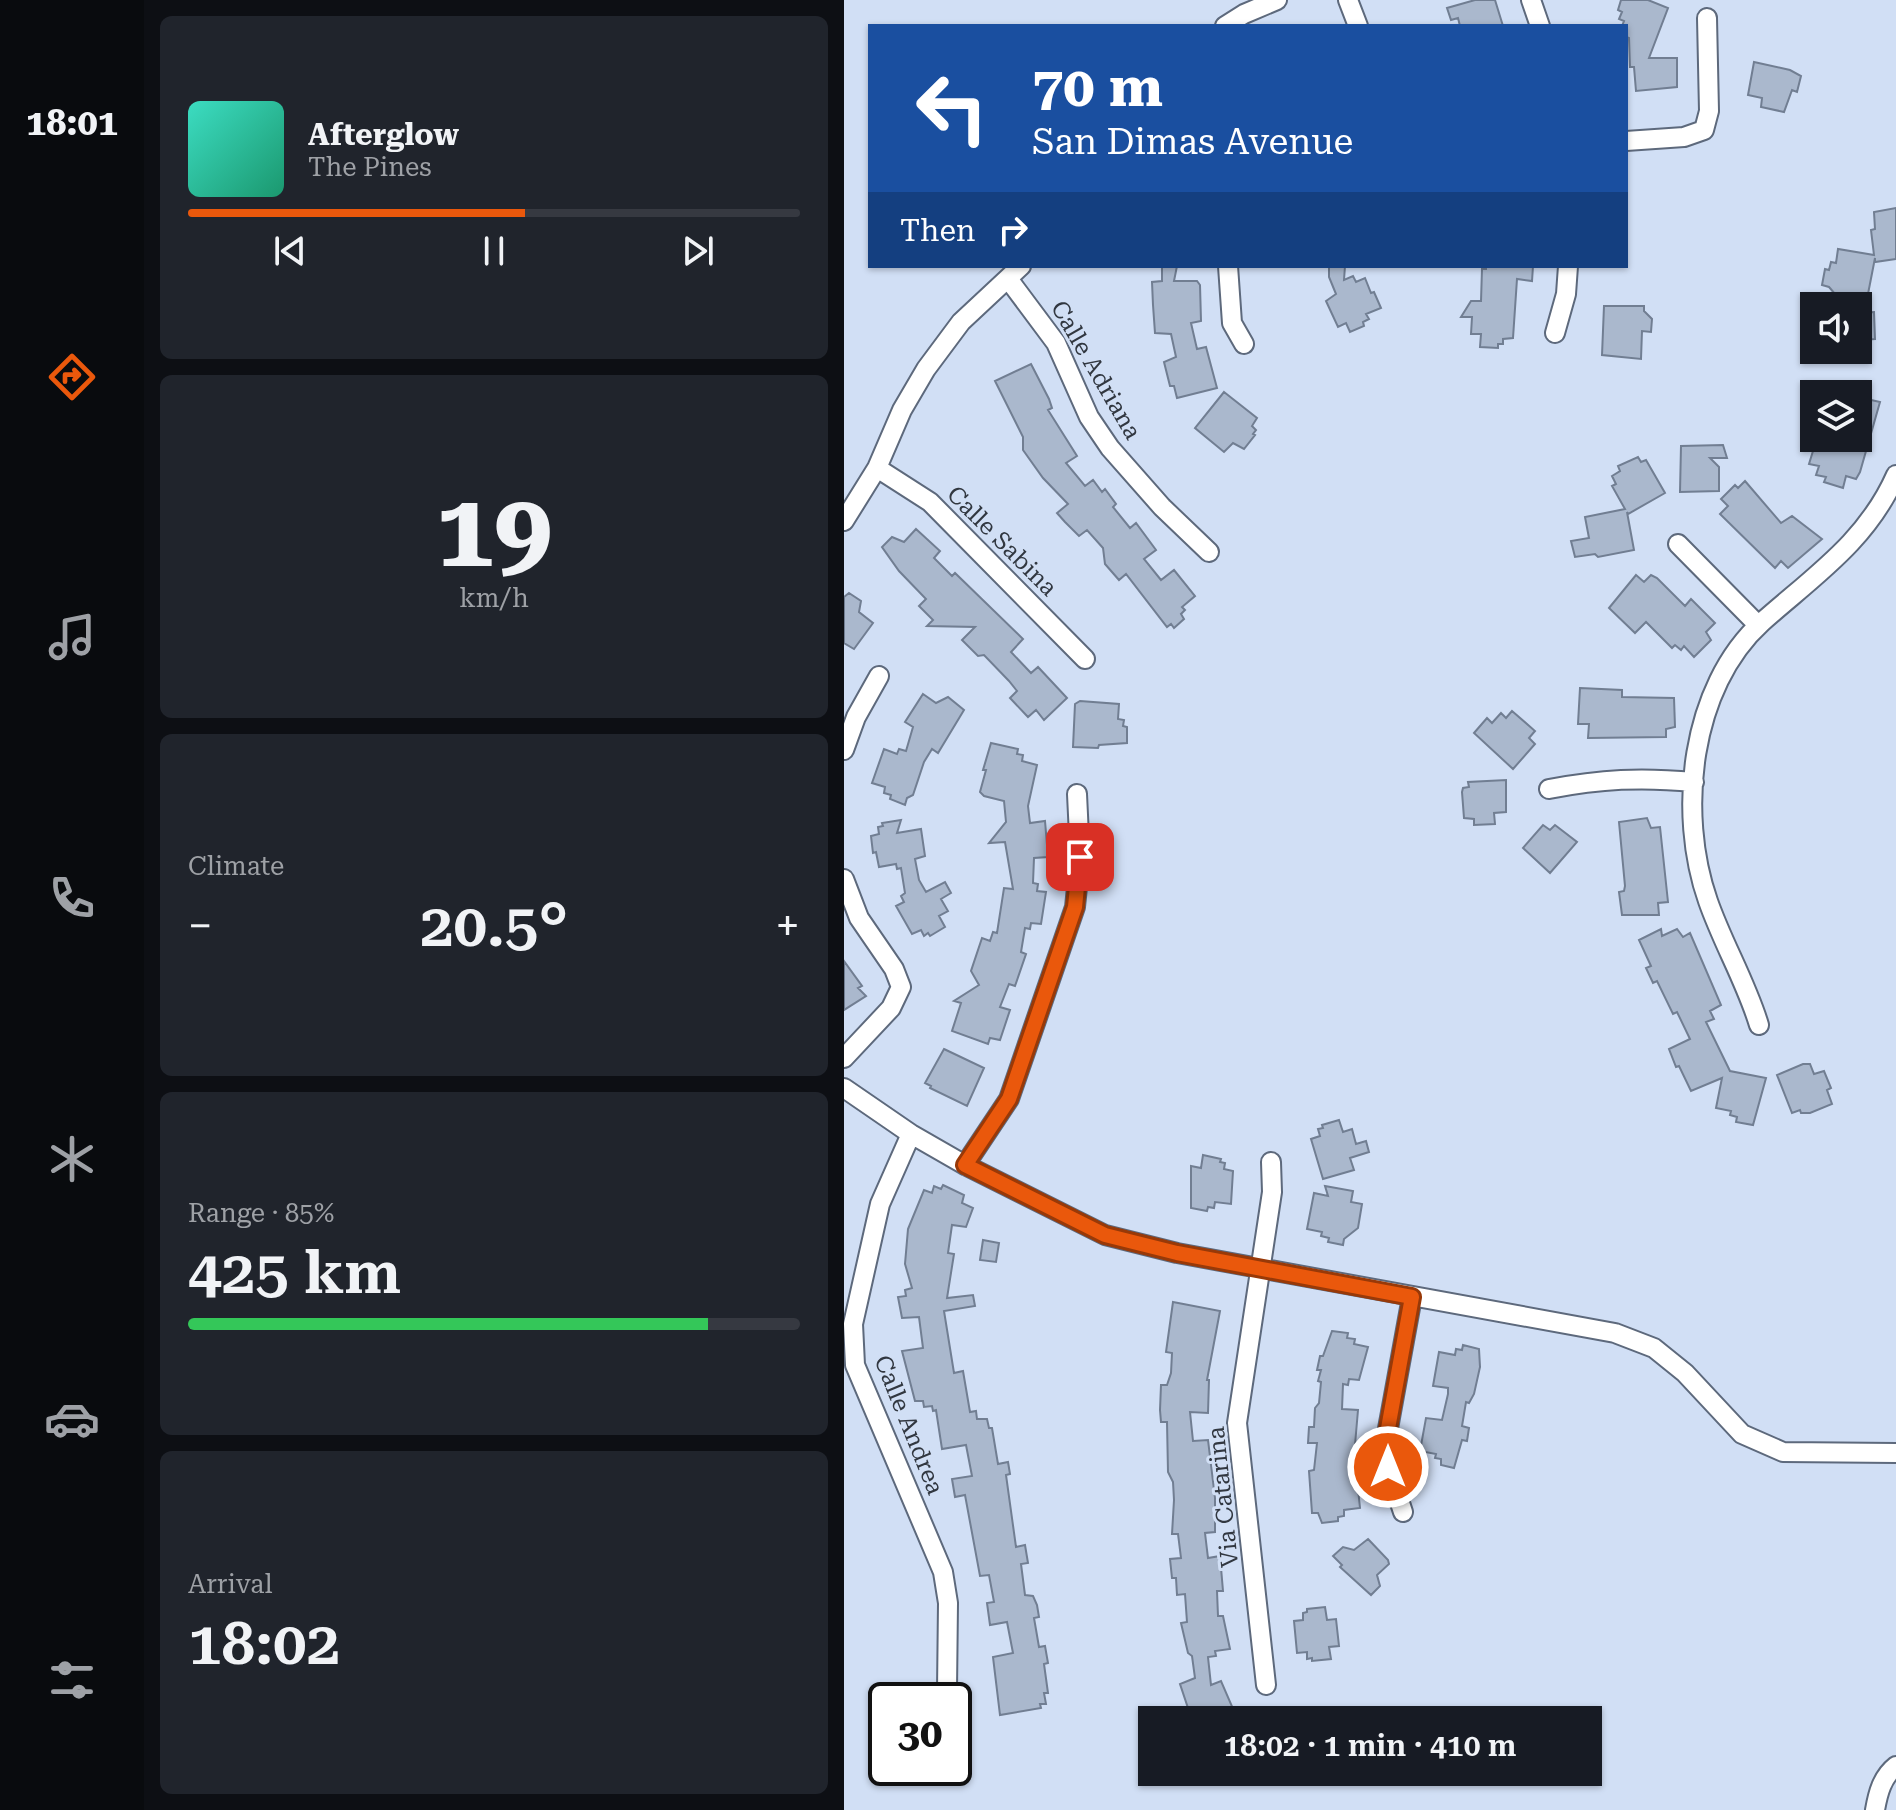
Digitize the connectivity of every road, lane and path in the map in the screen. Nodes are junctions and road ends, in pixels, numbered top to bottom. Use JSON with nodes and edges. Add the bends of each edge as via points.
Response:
{"nodes":[{"id":1,"x":1277,"y":0,"type":"edge"},
{"id":2,"x":1348,"y":0,"type":"edge"},
{"id":3,"x":1531,"y":0,"type":"edge"},
{"id":4,"x":1707,"y":18,"type":"dead end"},
{"id":5,"x":1228,"y":24,"type":"edge"},
{"id":6,"x":1357,"y":24,"type":"edge"},
{"id":7,"x":1539,"y":24,"type":"edge"},
{"id":8,"x":1628,"y":141,"type":"edge"},
{"id":9,"x":1228,"y":268,"type":"edge"},
{"id":10,"x":1568,"y":268,"type":"edge"},
{"id":11,"x":1015,"y":273,"type":"edge"},
{"id":12,"x":1555,"y":333,"type":"dead end"},
{"id":13,"x":1244,"y":344,"type":"dead end"},
{"id":14,"x":877,"y":468,"type":"junction"},
{"id":15,"x":1896,"y":475,"type":"edge"},
{"id":16,"x":844,"y":521,"type":"edge"},
{"id":17,"x":1678,"y":544,"type":"dead end"},
{"id":18,"x":1209,"y":552,"type":"dead end"},
{"id":19,"x":1758,"y":625,"type":"junction"},
{"id":20,"x":1085,"y":659,"type":"dead end"},
{"id":21,"x":879,"y":676,"type":"dead end"},
{"id":22,"x":844,"y":750,"type":"edge"},
{"id":23,"x":1694,"y":782,"type":"junction"},
{"id":24,"x":1549,"y":789,"type":"dead end"},
{"id":25,"x":1077,"y":794,"type":"dead end"},
{"id":26,"x":844,"y":879,"type":"edge"},
{"id":27,"x":1759,"y":1025,"type":"dead end"},
{"id":28,"x":844,"y":1058,"type":"edge"},
{"id":29,"x":844,"y":1088,"type":"edge"},
{"id":30,"x":911,"y":1134,"type":"junction"},
{"id":31,"x":1271,"y":1162,"type":"dead end"},
{"id":32,"x":965,"y":1165,"type":"junction"},
{"id":33,"x":1261,"y":1266,"type":"junction"},
{"id":34,"x":1412,"y":1297,"type":"junction"},
{"id":35,"x":1896,"y":1453,"type":"edge"},
{"id":36,"x":1403,"y":1512,"type":"dead end"},
{"id":37,"x":947,"y":1682,"type":"edge"},
{"id":38,"x":1266,"y":1685,"type":"dead end"},
{"id":39,"x":1896,"y":1766,"type":"edge"},
{"id":40,"x":1875,"y":1810,"type":"edge"}],
"edges":[{"from":1,"to":5,"type":"street"},
{"from":2,"to":6,"type":"street"},
{"from":3,"to":7,"type":"street"},
{"from":4,"to":8,"type":"street","via":[[1709,111],[1704,130],[1684,137]]},
{"from":9,"to":13,"type":"street","via":[[1232,323]]},
{"from":10,"to":12,"type":"street"},
{"from":11,"to":14,"type":"street","via":[[961,322],[926,369]]},
{"from":11,"to":18,"type":"street","name":"Calle Adriana","via":[[1110,448]]},
{"from":14,"to":16,"type":"street"},
{"from":14,"to":20,"type":"street","name":"Calle Sabina","via":[[930,502]]},
{"from":15,"to":19,"type":"street","via":[[1876,516],[1849,548]]},
{"from":17,"to":19,"type":"street"},
{"from":19,"to":23,"type":"street","via":[[1717,684],[1697,748]]},
{"from":21,"to":22,"type":"street"},
{"from":23,"to":24,"type":"street","via":[[1637,777]]},
{"from":23,"to":27,"type":"street","via":[[1693,826],[1708,902]]},
{"from":25,"to":32,"type":"street","via":[[1080,857],[1075,907],[1009,1099]]},
{"from":26,"to":28,"type":"street","via":[[859,918],[901,987],[891,1008]]},
{"from":29,"to":30,"type":"street"},
{"from":30,"to":32,"type":"street"},
{"from":30,"to":37,"type":"street","name":"Calle Andrea","via":[[880,1204],[853,1324],[855,1365],[943,1572]]},
{"from":31,"to":33,"type":"street","name":"Via Catarina"},
{"from":32,"to":33,"type":"street","via":[[1105,1235]]},
{"from":33,"to":34,"type":"street"},
{"from":33,"to":38,"type":"street","name":"Via Catarina","via":[[1237,1423]]},
{"from":34,"to":35,"type":"street","via":[[1615,1333],[1654,1348],[1742,1434],[1783,1452]]},
{"from":34,"to":36,"type":"street","via":[[1387,1434],[1388,1467]]},
{"from":39,"to":40,"type":"street","via":[[1878,1792]]}]}
